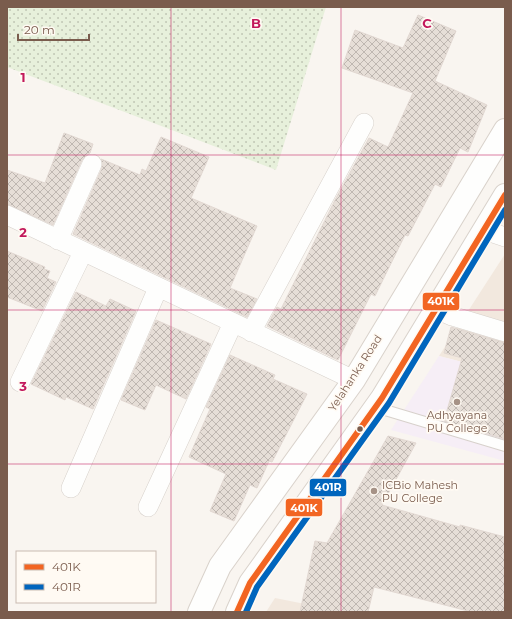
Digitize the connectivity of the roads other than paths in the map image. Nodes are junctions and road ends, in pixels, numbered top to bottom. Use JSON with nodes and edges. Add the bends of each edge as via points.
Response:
{"nodes":[{"id":1,"x":364,"y":123,"type":"dead end"},
{"id":2,"x":505,"y":130,"type":"edge"},
{"id":3,"x":92,"y":164,"type":"dead end"},
{"id":4,"x":505,"y":195,"type":"edge"},
{"id":5,"x":7,"y":215,"type":"edge"},
{"id":6,"x":484,"y":230,"type":"junction"},
{"id":7,"x":505,"y":237,"type":"edge"},
{"id":8,"x":58,"y":240,"type":"junction"},
{"id":9,"x":83,"y":252,"type":"junction"},
{"id":10,"x":158,"y":288,"type":"junction"},
{"id":11,"x":436,"y":309,"type":"junction"},
{"id":12,"x":233,"y":323,"type":"junction"},
{"id":13,"x":251,"y":332,"type":"junction"},
{"id":14,"x":505,"y":332,"type":"edge"},
{"id":15,"x":354,"y":380,"type":"junction"},
{"id":16,"x":20,"y":382,"type":"dead end"},
{"id":17,"x":375,"y":407,"type":"junction"},
{"id":18,"x":505,"y":446,"type":"edge"},
{"id":19,"x":71,"y":488,"type":"dead end"},
{"id":20,"x":148,"y":507,"type":"dead end"},
{"id":21,"x":199,"y":612,"type":"edge"},
{"id":22,"x":236,"y":612,"type":"edge"}],
"edges":[{"from":1,"to":13,"type":"street"},
{"from":2,"to":15,"type":"main road","name":"Yelahanka Road"},
{"from":3,"to":8,"type":"street"},
{"from":4,"to":6,"type":"main road"},
{"from":5,"to":8,"type":"street"},
{"from":6,"to":7,"type":"street"},
{"from":6,"to":11,"type":"main road"},
{"from":8,"to":9,"type":"street"},
{"from":9,"to":10,"type":"street"},
{"from":9,"to":16,"type":"street"},
{"from":10,"to":12,"type":"street"},
{"from":10,"to":19,"type":"street"},
{"from":11,"to":14,"type":"street"},
{"from":11,"to":17,"type":"main road"},
{"from":12,"to":13,"type":"street"},
{"from":12,"to":20,"type":"street"},
{"from":13,"to":15,"type":"street"},
{"from":15,"to":21,"type":"main road","name":"Yelahanka Road","via":[[220,566]]},
{"from":17,"to":18,"type":"lane"},
{"from":17,"to":22,"type":"main road","via":[[250,583]]}]}
